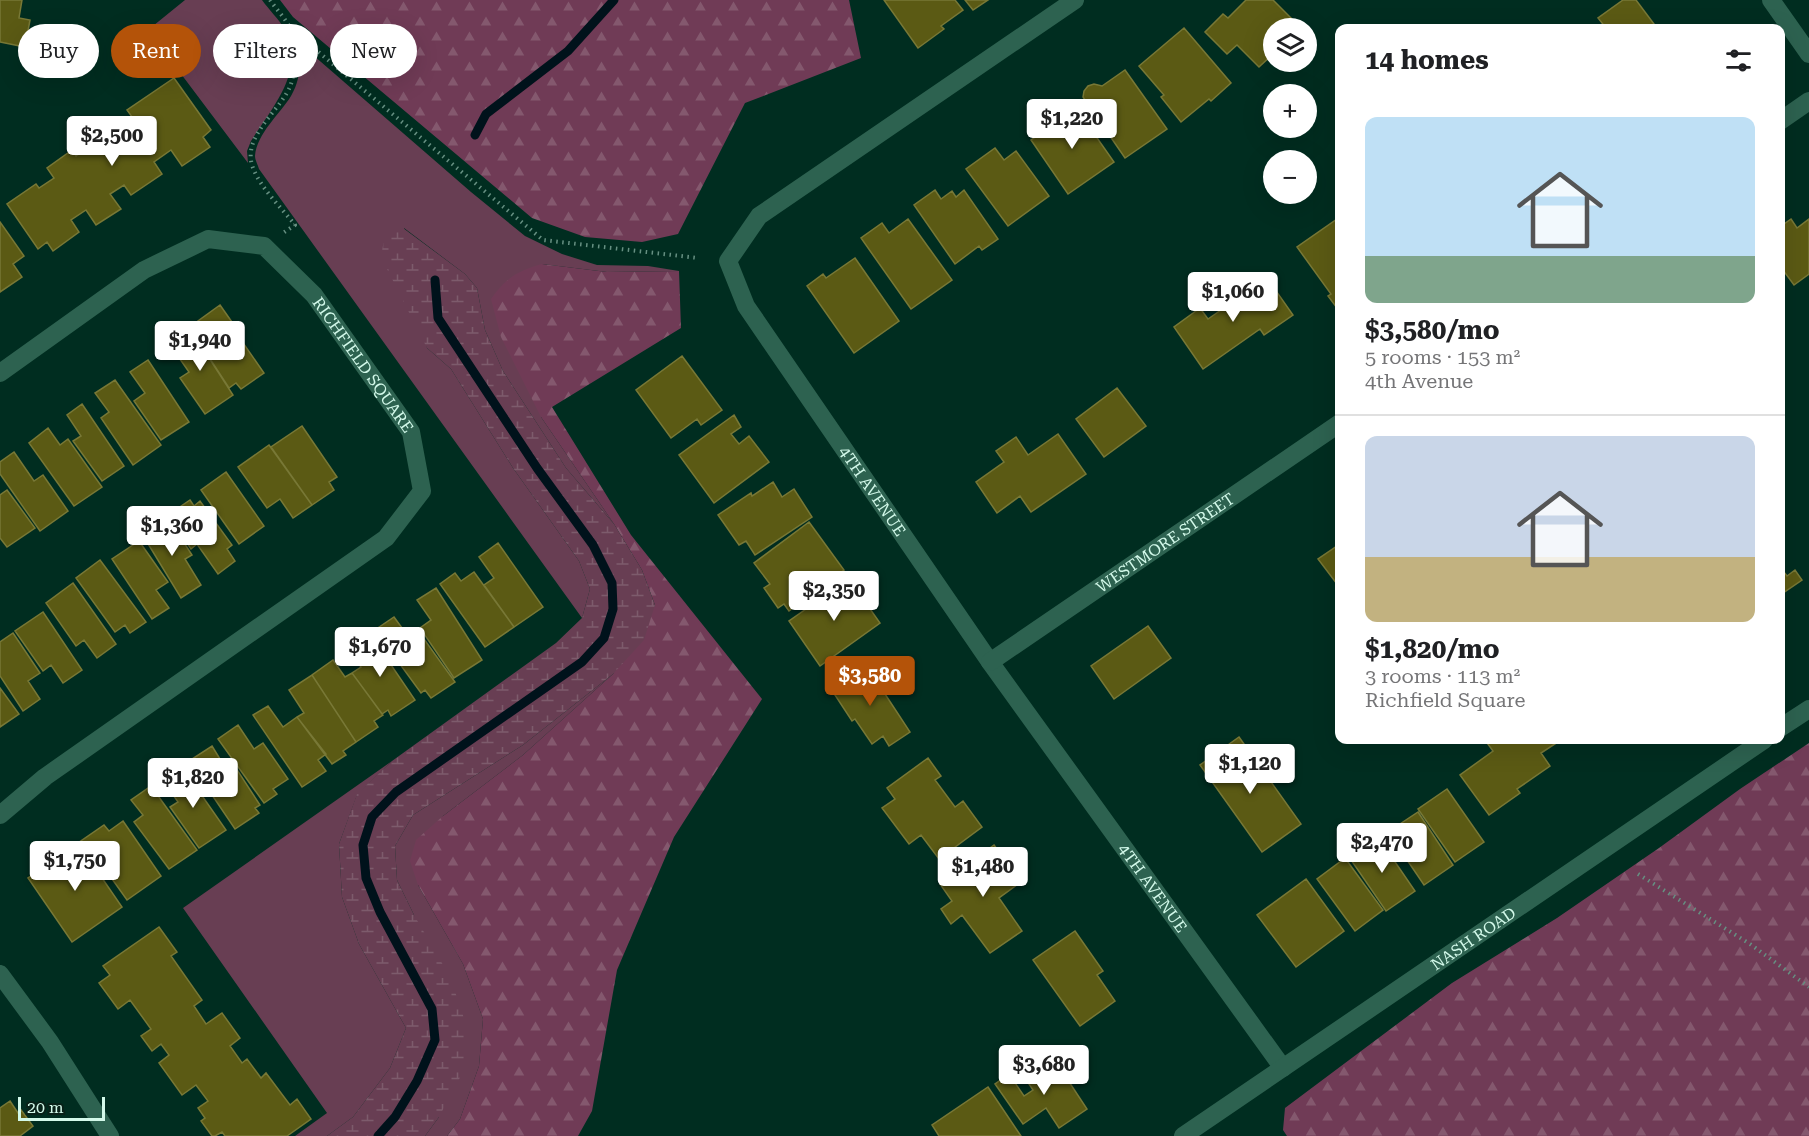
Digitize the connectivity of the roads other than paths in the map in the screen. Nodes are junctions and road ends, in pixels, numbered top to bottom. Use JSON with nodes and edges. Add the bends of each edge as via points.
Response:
{"nodes":[{"id":1,"x":1075,"y":0,"type":"edge"},
{"id":2,"x":1771,"y":0,"type":"edge"},
{"id":3,"x":1809,"y":54,"type":"edge"},
{"id":4,"x":1809,"y":101,"type":"edge"},
{"id":5,"x":1785,"y":118,"type":"edge"},
{"id":6,"x":0,"y":373,"type":"edge"},
{"id":7,"x":1335,"y":426,"type":"edge"},
{"id":8,"x":990,"y":662,"type":"junction"},
{"id":9,"x":1809,"y":709,"type":"edge"},
{"id":10,"x":1785,"y":725,"type":"edge"},
{"id":11,"x":1758,"y":744,"type":"edge"},
{"id":12,"x":0,"y":815,"type":"edge"},
{"id":13,"x":0,"y":974,"type":"edge"},
{"id":14,"x":1282,"y":1068,"type":"junction"},
{"id":15,"x":110,"y":1136,"type":"edge"},
{"id":16,"x":1183,"y":1136,"type":"edge"}],
"edges":[{"from":1,"to":8,"type":"street","name":"4TH AVENUE","via":[[759,216],[728,261],[746,306]]},
{"from":2,"to":3,"type":"street"},
{"from":4,"to":5,"type":"street"},
{"from":6,"to":12,"type":"street","name":"RICHFIELD SQUARE","via":[[144,270],[197,244],[208,239],[264,246],[314,296],[411,432],[422,491],[386,538],[45,777]]},
{"from":7,"to":8,"type":"street","name":"WESTMORE STREET"},
{"from":8,"to":14,"type":"street","name":"4TH AVENUE"},
{"from":9,"to":10,"type":"street"},
{"from":11,"to":14,"type":"street","name":"NASH ROAD"},
{"from":13,"to":15,"type":"street","via":[[50,1042]]},
{"from":14,"to":16,"type":"street","name":"NASH ROAD"}]}
